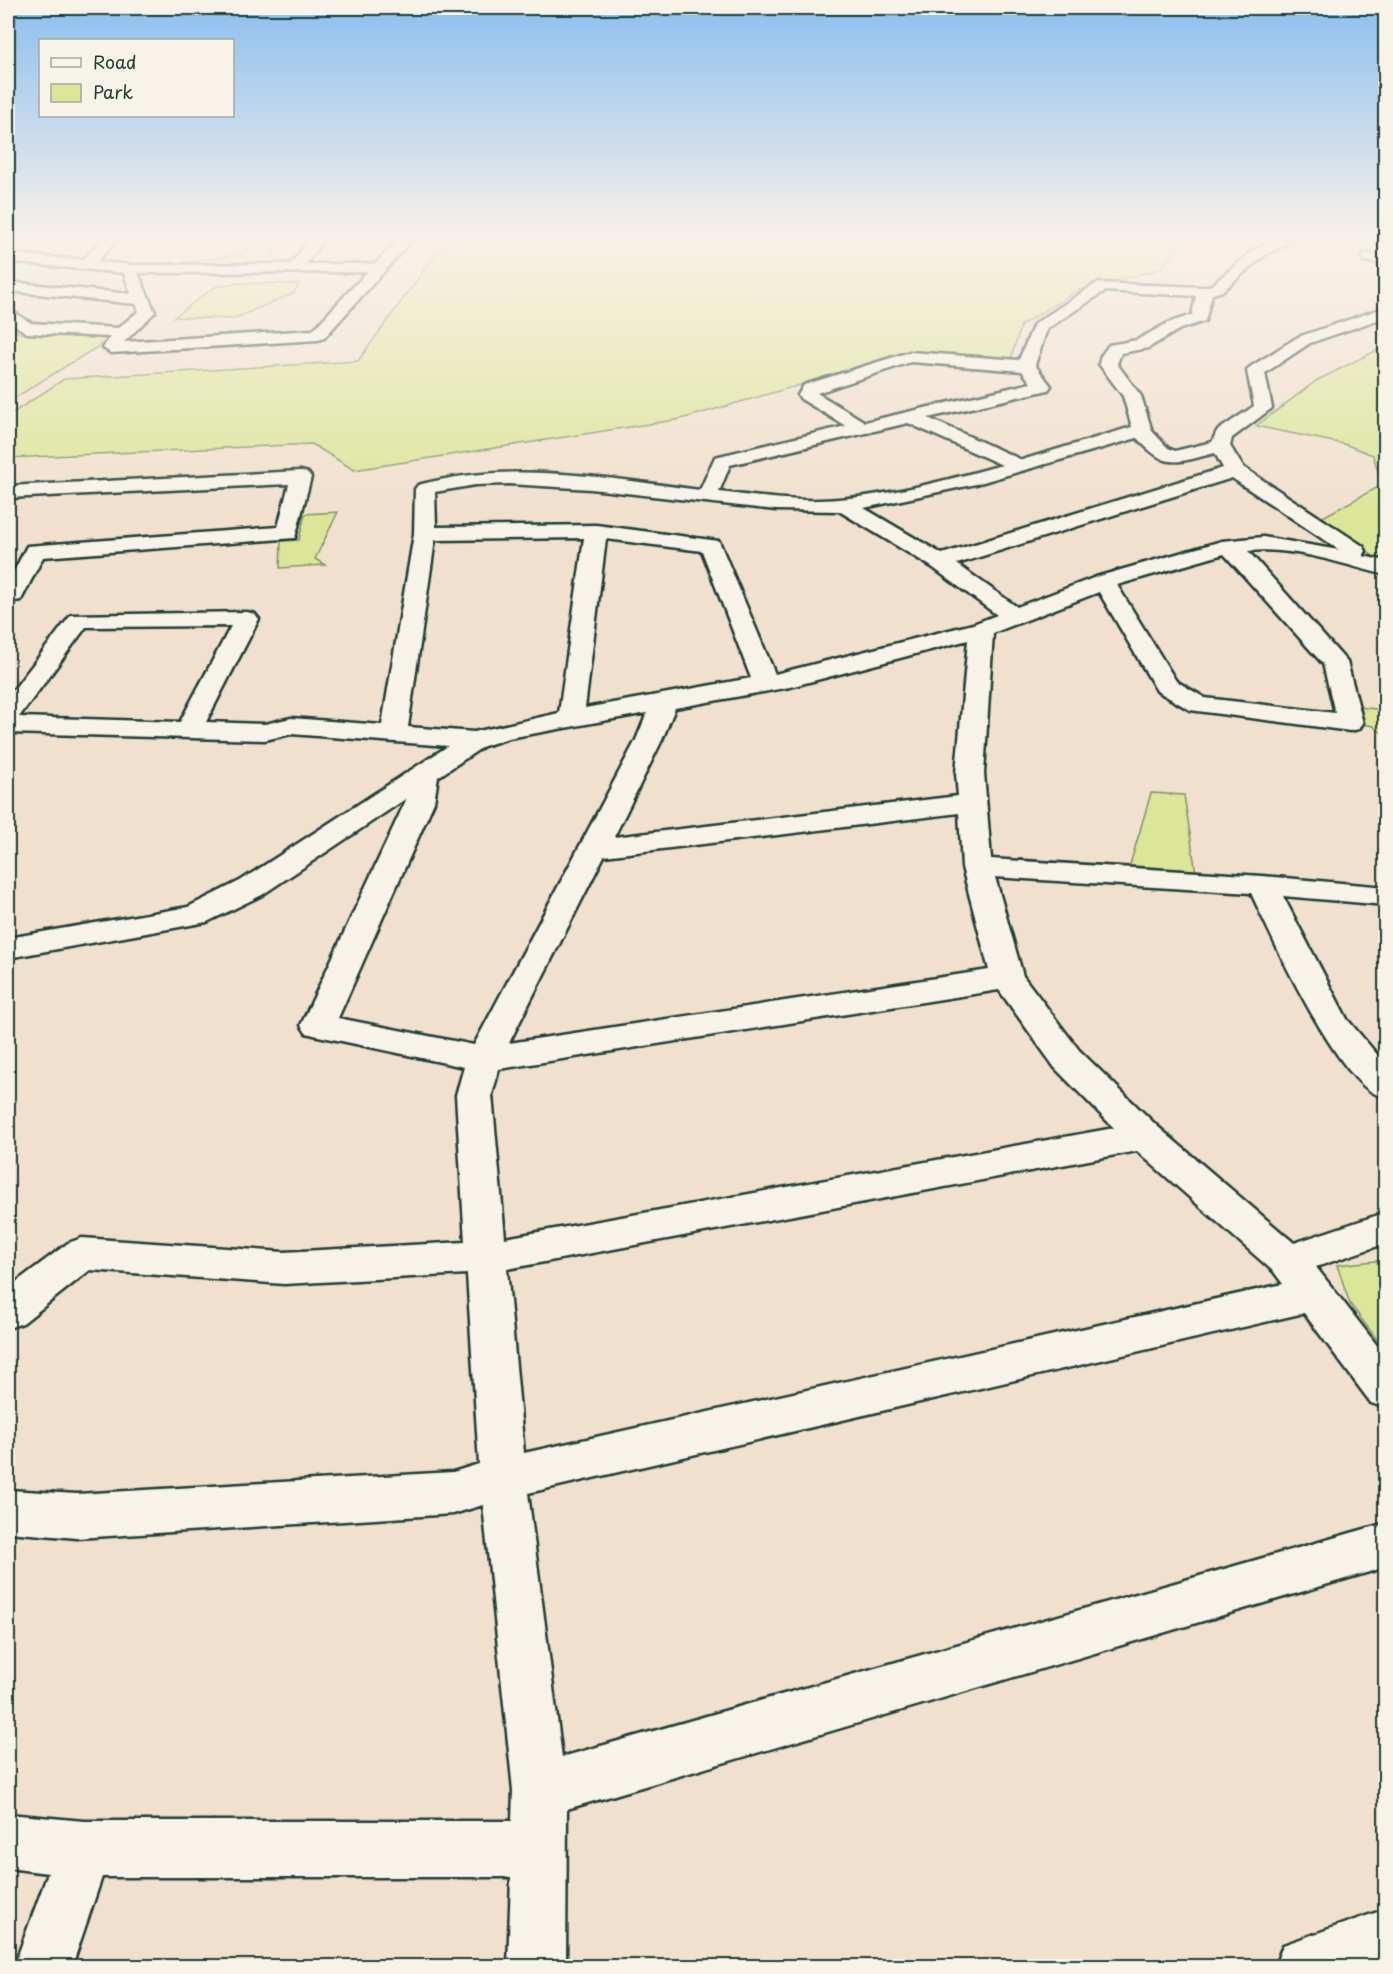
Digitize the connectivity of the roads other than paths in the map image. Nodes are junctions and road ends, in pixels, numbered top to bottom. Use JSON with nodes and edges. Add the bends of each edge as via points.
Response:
{"nodes":[{"id":1,"x":86,"y":331,"type":"edge"},
{"id":2,"x":322,"y":331,"type":"edge"},
{"id":3,"x":1039,"y":331,"type":"edge"},
{"id":4,"x":1165,"y":331,"type":"edge"},
{"id":5,"x":1330,"y":331,"type":"edge"},
{"id":6,"x":122,"y":333,"type":"joint"},
{"id":7,"x":1027,"y":366,"type":"junction"},
{"id":8,"x":907,"y":416,"type":"junction"},
{"id":9,"x":861,"y":427,"type":"junction"},
{"id":10,"x":1142,"y":430,"type":"junction"},
{"id":11,"x":1220,"y":446,"type":"junction"},
{"id":12,"x":1020,"y":466,"type":"junction"},
{"id":13,"x":1235,"y":471,"type":"junction"},
{"id":14,"x":8,"y":492,"type":"edge"},
{"id":15,"x":708,"y":495,"type":"junction"},
{"id":16,"x":844,"y":505,"type":"junction"},
{"id":17,"x":596,"y":531,"type":"junction"},
{"id":18,"x":425,"y":534,"type":"junction"},
{"id":19,"x":1232,"y":547,"type":"junction"},
{"id":20,"x":1354,"y":559,"type":"junction"},
{"id":21,"x":940,"y":562,"type":"junction"},
{"id":22,"x":1386,"y":568,"type":"edge"},
{"id":23,"x":1104,"y":582,"type":"junction"},
{"id":24,"x":8,"y":595,"type":"edge"},
{"id":25,"x":1015,"y":616,"type":"junction"},
{"id":26,"x":981,"y":629,"type":"junction"},
{"id":27,"x":766,"y":684,"type":"junction"},
{"id":28,"x":664,"y":703,"type":"junction"},
{"id":29,"x":8,"y":714,"type":"edge"},
{"id":30,"x":571,"y":719,"type":"junction"},
{"id":31,"x":8,"y":725,"type":"edge"},
{"id":32,"x":189,"y":730,"type":"junction"},
{"id":33,"x":394,"y":733,"type":"junction"},
{"id":34,"x":475,"y":740,"type":"junction"},
{"id":35,"x":425,"y":773,"type":"junction"},
{"id":36,"x":973,"y":804,"type":"junction"},
{"id":37,"x":592,"y":848,"type":"junction"},
{"id":38,"x":977,"y":867,"type":"junction"},
{"id":39,"x":1262,"y":885,"type":"junction"},
{"id":40,"x":1386,"y":896,"type":"edge"},
{"id":41,"x":8,"y":948,"type":"edge"},
{"id":42,"x":1007,"y":978,"type":"junction"},
{"id":43,"x":484,"y":1059,"type":"junction"},
{"id":44,"x":1386,"y":1083,"type":"edge"},
{"id":45,"x":1144,"y":1136,"type":"junction"},
{"id":46,"x":1386,"y":1231,"type":"edge"},
{"id":47,"x":487,"y":1257,"type":"junction"},
{"id":48,"x":1288,"y":1261,"type":"junction"},
{"id":49,"x":1314,"y":1294,"type":"junction"},
{"id":50,"x":8,"y":1311,"type":"edge"},
{"id":51,"x":1386,"y":1390,"type":"edge"},
{"id":52,"x":503,"y":1478,"type":"junction"},
{"id":53,"x":8,"y":1510,"type":"edge"},
{"id":54,"x":1386,"y":1545,"type":"edge"},
{"id":55,"x":540,"y":1790,"type":"junction"},
{"id":56,"x":8,"y":1841,"type":"edge"},
{"id":57,"x":84,"y":1849,"type":"junction"},
{"id":58,"x":537,"y":1849,"type":"junction"},
{"id":59,"x":1386,"y":1938,"type":"edge"},
{"id":60,"x":43,"y":1966,"type":"edge"},
{"id":61,"x":537,"y":1966,"type":"edge"},
{"id":62,"x":1304,"y":1966,"type":"edge"}],
"edges":[{"from":1,"to":6,"type":"street"},
{"from":2,"to":6,"type":"street","via":[[318,335],[111,348]]},
{"from":3,"to":7,"type":"street"},
{"from":4,"to":10,"type":"street","via":[[1143,344],[1115,349],[1109,356],[1108,364],[1131,396]]},
{"from":5,"to":11,"type":"street","via":[[1304,340],[1256,371],[1263,408],[1224,435]]},
{"from":7,"to":8,"type":"street","via":[[1042,386]]},
{"from":7,"to":9,"type":"street","via":[[910,357],[810,389],[807,395]]},
{"from":8,"to":9,"type":"street"},
{"from":8,"to":12,"type":"street"},
{"from":9,"to":15,"type":"street","via":[[722,461]]},
{"from":10,"to":11,"type":"street","via":[[1161,452],[1173,457]]},
{"from":10,"to":12,"type":"street"},
{"from":11,"to":13,"type":"street"},
{"from":12,"to":16,"type":"street","via":[[955,485]]},
{"from":13,"to":20,"type":"street","via":[[1355,550]]},
{"from":13,"to":21,"type":"street"},
{"from":14,"to":24,"type":"street","via":[[301,477],[287,533],[35,551],[13,595]]},
{"from":15,"to":16,"type":"street","via":[[807,506]]},
{"from":15,"to":18,"type":"street","via":[[531,478],[448,482],[425,489]]},
{"from":16,"to":21,"type":"street"},
{"from":17,"to":18,"type":"street"},
{"from":17,"to":27,"type":"street","via":[[711,546]]},
{"from":17,"to":30,"type":"street"},
{"from":18,"to":33,"type":"street"},
{"from":19,"to":20,"type":"street","via":[[1263,543]]},
{"from":19,"to":23,"type":"street"},
{"from":19,"to":23,"type":"street","via":[[1335,662],[1350,723],[1199,705],[1166,686]]},
{"from":20,"to":22,"type":"street"},
{"from":21,"to":25,"type":"street"},
{"from":23,"to":25,"type":"street"},
{"from":25,"to":26,"type":"street"},
{"from":26,"to":27,"type":"street"},
{"from":26,"to":36,"type":"street","via":[[970,773]]},
{"from":27,"to":28,"type":"street"},
{"from":28,"to":30,"type":"street"},
{"from":28,"to":37,"type":"street","via":[[649,740]]},
{"from":29,"to":32,"type":"street","via":[[79,620],[247,619]]},
{"from":30,"to":34,"type":"street"},
{"from":31,"to":32,"type":"street"},
{"from":32,"to":33,"type":"street","via":[[265,732],[291,726]]},
{"from":33,"to":34,"type":"street"},
{"from":34,"to":35,"type":"street"},
{"from":35,"to":41,"type":"street","via":[[251,888],[196,915]]},
{"from":35,"to":43,"type":"street","via":[[420,802],[318,1025]]},
{"from":36,"to":37,"type":"street"},
{"from":36,"to":38,"type":"street"},
{"from":37,"to":43,"type":"street"},
{"from":38,"to":39,"type":"street"},
{"from":38,"to":42,"type":"street"},
{"from":39,"to":40,"type":"street"},
{"from":39,"to":44,"type":"street","via":[[1333,1025],[1382,1084]]},
{"from":42,"to":43,"type":"street"},
{"from":42,"to":45,"type":"street","via":[[1067,1059]]},
{"from":43,"to":47,"type":"street","via":[[474,1095]]},
{"from":45,"to":47,"type":"street"},
{"from":45,"to":48,"type":"street"},
{"from":46,"to":48,"type":"street"},
{"from":47,"to":50,"type":"street","via":[[284,1268],[82,1254]]},
{"from":47,"to":52,"type":"street"},
{"from":48,"to":49,"type":"street"},
{"from":49,"to":51,"type":"street"},
{"from":49,"to":52,"type":"street"},
{"from":52,"to":53,"type":"street","via":[[453,1493],[77,1516]]},
{"from":52,"to":55,"type":"street"},
{"from":54,"to":55,"type":"street"},
{"from":55,"to":58,"type":"street"},
{"from":56,"to":57,"type":"street"},
{"from":57,"to":58,"type":"street"},
{"from":57,"to":60,"type":"street"},
{"from":58,"to":61,"type":"street"},
{"from":59,"to":62,"type":"street"}]}
